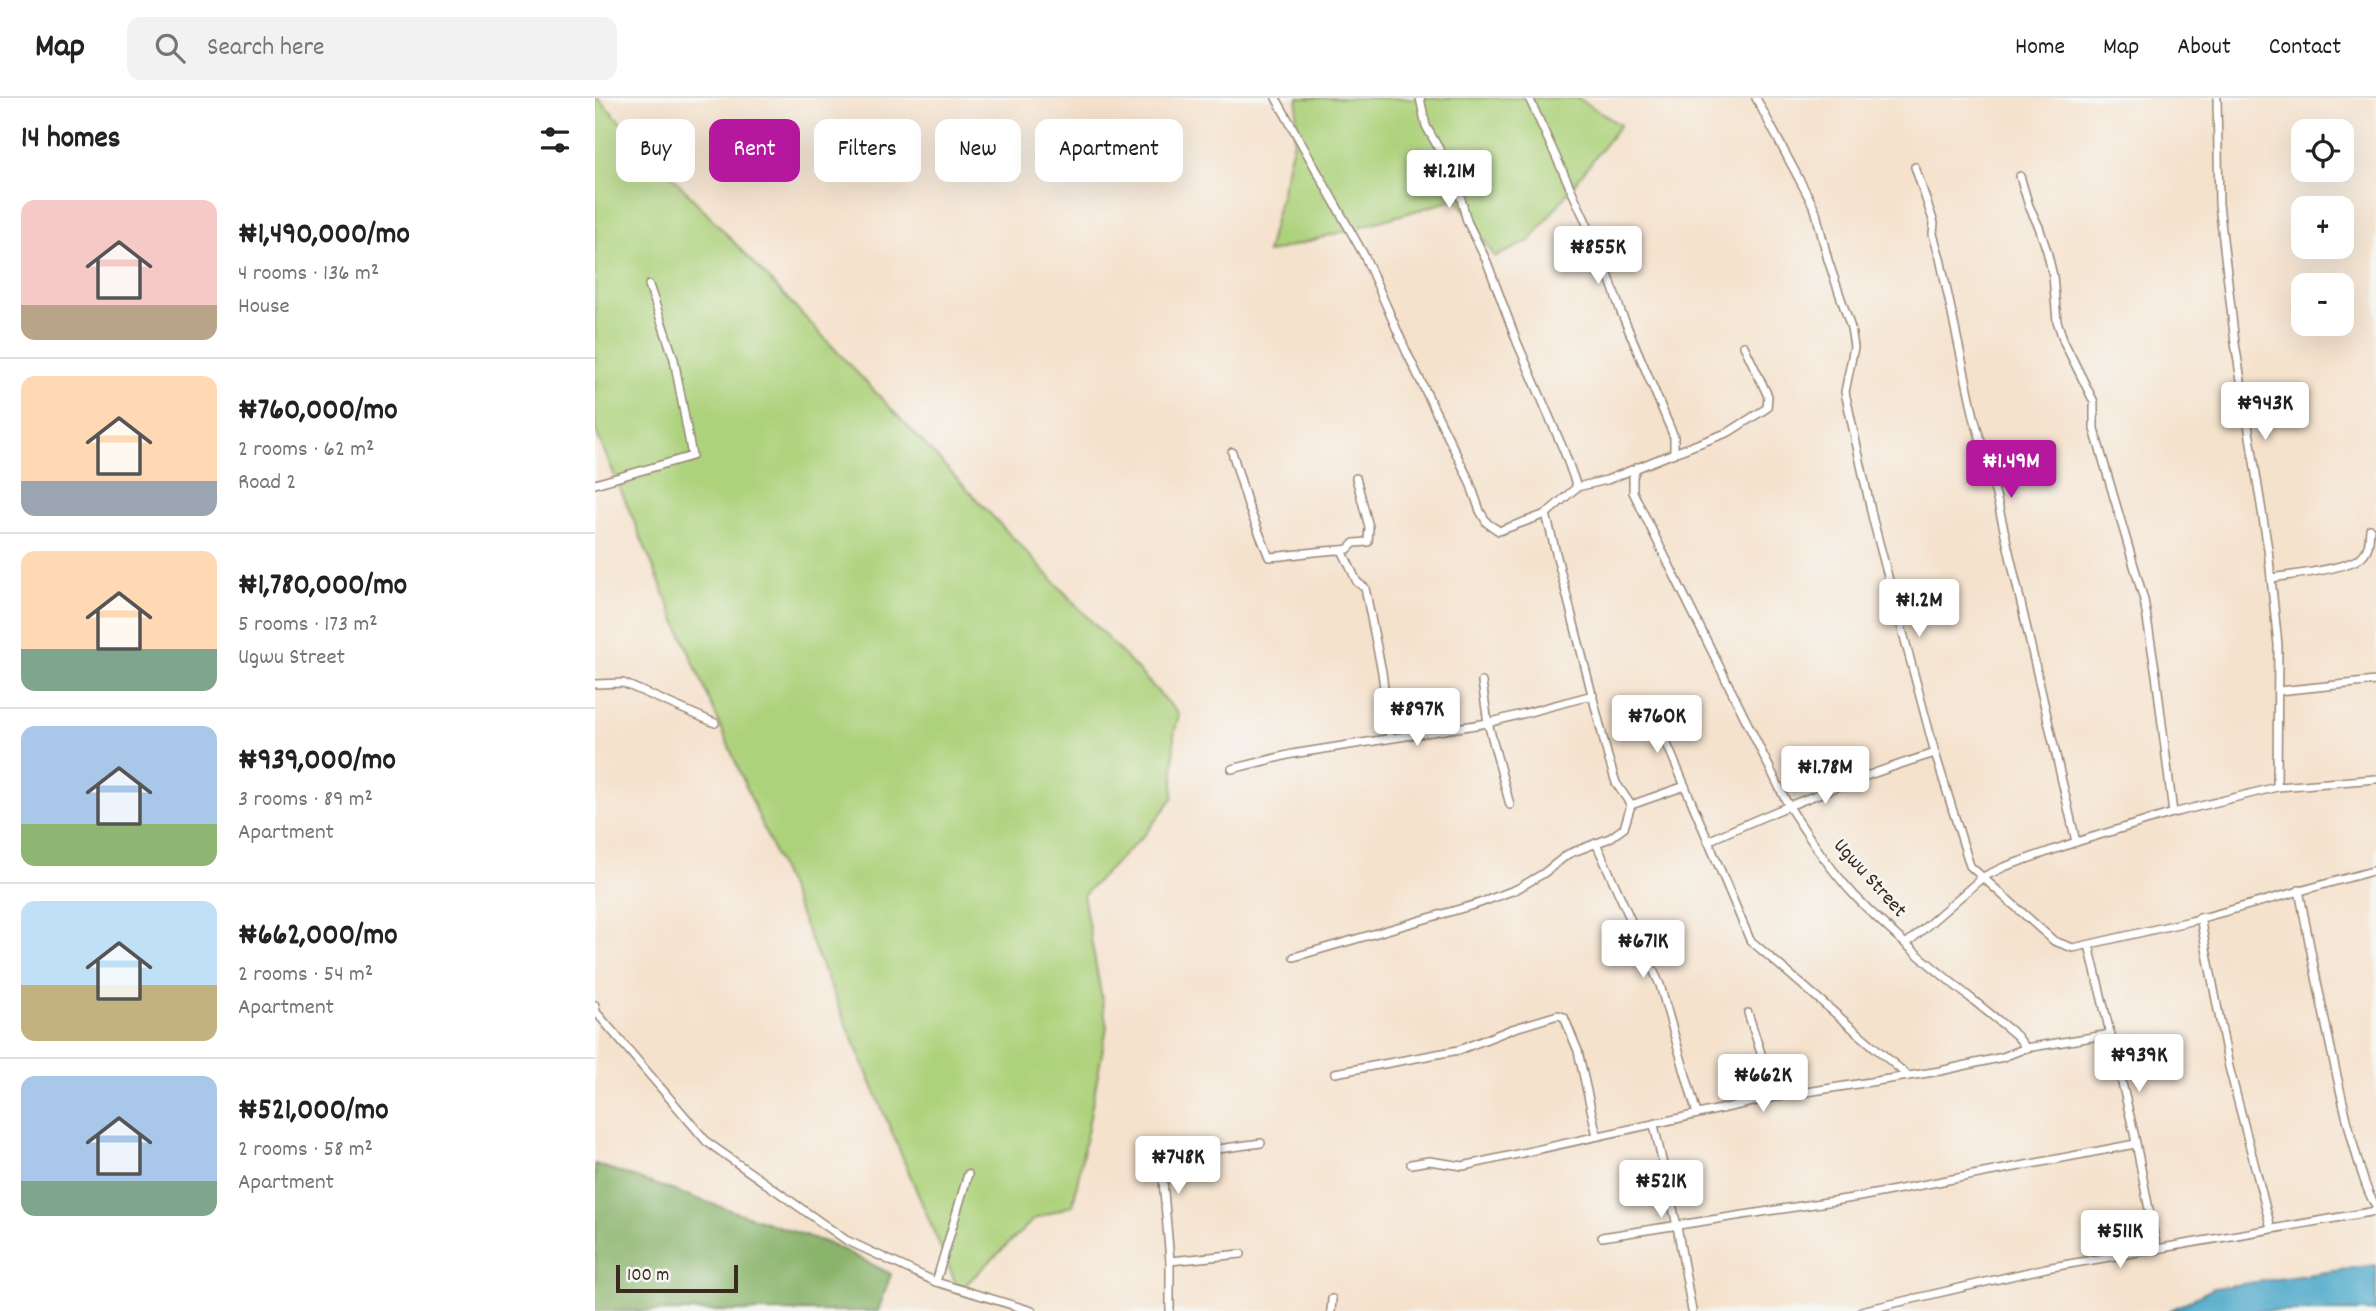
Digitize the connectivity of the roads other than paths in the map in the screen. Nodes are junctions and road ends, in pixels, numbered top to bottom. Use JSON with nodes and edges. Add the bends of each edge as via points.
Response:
{"nodes":[{"id":1,"x":1276,"y":98,"type":"edge"},
{"id":2,"x":1420,"y":98,"type":"edge"},
{"id":3,"x":1529,"y":98,"type":"edge"},
{"id":4,"x":1756,"y":98,"type":"edge"},
{"id":5,"x":2217,"y":98,"type":"edge"},
{"id":6,"x":1915,"y":167,"type":"dead end"},
{"id":7,"x":2020,"y":176,"type":"dead end"},
{"id":8,"x":649,"y":285,"type":"dead end"},
{"id":9,"x":1744,"y":346,"type":"dead end"},
{"id":10,"x":1233,"y":452,"type":"dead end"},
{"id":11,"x":1674,"y":453,"type":"junction"},
{"id":12,"x":1637,"y":467,"type":"junction"},
{"id":13,"x":1356,"y":478,"type":"dead end"},
{"id":14,"x":595,"y":484,"type":"edge"},
{"id":15,"x":1577,"y":487,"type":"junction"},
{"id":16,"x":1546,"y":514,"type":"junction"},
{"id":17,"x":2370,"y":529,"type":"dead end"},
{"id":18,"x":1342,"y":550,"type":"junction"},
{"id":19,"x":2271,"y":578,"type":"junction"},
{"id":20,"x":1482,"y":681,"type":"dead end"},
{"id":21,"x":2376,"y":681,"type":"edge"},
{"id":22,"x":595,"y":684,"type":"edge"},
{"id":23,"x":2277,"y":691,"type":"junction"},
{"id":24,"x":1593,"y":695,"type":"junction"},
{"id":25,"x":1654,"y":713,"type":"dead end"},
{"id":26,"x":715,"y":723,"type":"dead end"},
{"id":27,"x":1488,"y":723,"type":"junction"},
{"id":28,"x":1390,"y":738,"type":"junction"},
{"id":29,"x":1935,"y":753,"type":"junction"},
{"id":30,"x":1232,"y":769,"type":"dead end"},
{"id":31,"x":2376,"y":779,"type":"edge"},
{"id":32,"x":1685,"y":786,"type":"junction"},
{"id":33,"x":2277,"y":787,"type":"junction"},
{"id":34,"x":1510,"y":805,"type":"dead end"},
{"id":35,"x":1631,"y":805,"type":"junction"},
{"id":36,"x":1788,"y":805,"type":"junction"},
{"id":37,"x":2173,"y":813,"type":"junction"},
{"id":38,"x":1708,"y":841,"type":"junction"},
{"id":39,"x":2076,"y":842,"type":"junction"},
{"id":40,"x":1596,"y":843,"type":"junction"},
{"id":41,"x":2376,"y":870,"type":"edge"},
{"id":42,"x":1983,"y":877,"type":"junction"},
{"id":43,"x":2299,"y":890,"type":"junction"},
{"id":44,"x":2200,"y":917,"type":"junction"},
{"id":45,"x":1906,"y":944,"type":"junction"},
{"id":46,"x":2089,"y":945,"type":"junction"},
{"id":47,"x":1294,"y":957,"type":"dead end"},
{"id":48,"x":595,"y":1005,"type":"edge"},
{"id":49,"x":1748,"y":1013,"type":"dead end"},
{"id":50,"x":2111,"y":1034,"type":"junction"},
{"id":51,"x":2026,"y":1048,"type":"junction"},
{"id":52,"x":1335,"y":1073,"type":"dead end"},
{"id":53,"x":1908,"y":1076,"type":"junction"},
{"id":54,"x":1775,"y":1097,"type":"junction"},
{"id":55,"x":1697,"y":1114,"type":"junction"},
{"id":56,"x":1654,"y":1125,"type":"junction"},
{"id":57,"x":1597,"y":1136,"type":"junction"},
{"id":58,"x":1261,"y":1143,"type":"dead end"},
{"id":59,"x":2135,"y":1144,"type":"junction"},
{"id":60,"x":1411,"y":1164,"type":"dead end"},
{"id":61,"x":968,"y":1174,"type":"dead end"},
{"id":62,"x":2376,"y":1205,"type":"edge"},
{"id":63,"x":2376,"y":1211,"type":"edge"},
{"id":64,"x":1677,"y":1226,"type":"junction"},
{"id":65,"x":2271,"y":1228,"type":"junction"},
{"id":66,"x":1602,"y":1237,"type":"dead end"},
{"id":67,"x":2157,"y":1250,"type":"junction"},
{"id":68,"x":1241,"y":1254,"type":"dead end"},
{"id":69,"x":1170,"y":1261,"type":"junction"},
{"id":70,"x":936,"y":1282,"type":"junction"},
{"id":71,"x":1332,"y":1299,"type":"dead end"},
{"id":72,"x":1033,"y":1311,"type":"edge"},
{"id":73,"x":1170,"y":1311,"type":"edge"},
{"id":74,"x":1331,"y":1311,"type":"edge"},
{"id":75,"x":1692,"y":1311,"type":"edge"},
{"id":76,"x":1861,"y":1311,"type":"edge"}],
"edges":[{"from":1,"to":16,"type":"street","via":[[1371,268],[1487,523],[1499,531]]},
{"from":2,"to":15,"type":"street","via":[[1426,126],[1455,177],[1467,221]]},
{"from":3,"to":11,"type":"street","via":[[1603,259],[1674,437]]},
{"from":4,"to":29,"type":"street","via":[[1815,209],[1851,328],[1854,347],[1845,392],[1873,520]]},
{"from":5,"to":19,"type":"street","via":[[2219,204]]},
{"from":6,"to":39,"type":"street","via":[[1934,223],[1974,417]]},
{"from":7,"to":37,"type":"street","via":[[2047,251],[2057,321],[2094,402],[2094,429],[2144,600]]},
{"from":8,"to":14,"type":"street","via":[[674,359],[692,456]]},
{"from":9,"to":11,"type":"street","via":[[1768,396],[1767,408],[1729,432]]},
{"from":10,"to":18,"type":"street","via":[[1269,557]]},
{"from":11,"to":12,"type":"street"},
{"from":12,"to":15,"type":"street"},
{"from":12,"to":36,"type":"street","name":"Ugwu Street","via":[[1633,492]]},
{"from":13,"to":18,"type":"street","via":[[1369,527],[1368,542]]},
{"from":15,"to":16,"type":"street"},
{"from":16,"to":24,"type":"street"},
{"from":17,"to":19,"type":"street","via":[[2369,546],[2362,557],[2347,565]]},
{"from":18,"to":28,"type":"street","via":[[1357,582],[1365,588]]},
{"from":19,"to":23,"type":"street"},
{"from":20,"to":27,"type":"street"},
{"from":21,"to":23,"type":"street"},
{"from":22,"to":26,"type":"street","via":[[623,682]]},
{"from":23,"to":33,"type":"street"},
{"from":24,"to":27,"type":"street"},
{"from":24,"to":35,"type":"street","via":[[1616,783]]},
{"from":25,"to":32,"type":"street"},
{"from":27,"to":28,"type":"street"},
{"from":27,"to":34,"type":"street"},
{"from":28,"to":30,"type":"street"},
{"from":29,"to":36,"type":"street"},
{"from":29,"to":42,"type":"street","via":[[1970,866]]},
{"from":31,"to":33,"type":"street"},
{"from":32,"to":35,"type":"street"},
{"from":32,"to":38,"type":"street"},
{"from":33,"to":37,"type":"street"},
{"from":35,"to":40,"type":"street","via":[[1624,828]]},
{"from":36,"to":38,"type":"street"},
{"from":36,"to":45,"type":"street","name":"Ugwu Street","via":[[1854,895]]},
{"from":37,"to":39,"type":"street"},
{"from":38,"to":53,"type":"street","via":[[1750,940]]},
{"from":39,"to":42,"type":"street"},
{"from":40,"to":47,"type":"street","via":[[1568,854],[1517,889]]},
{"from":40,"to":55,"type":"street","via":[[1660,985]]},
{"from":41,"to":43,"type":"street"},
{"from":42,"to":45,"type":"street"},
{"from":42,"to":46,"type":"street","via":[[2054,941],[2073,948]]},
{"from":43,"to":44,"type":"street"},
{"from":43,"to":62,"type":"street","via":[[2347,1117],[2362,1176]]},
{"from":44,"to":46,"type":"street"},
{"from":44,"to":65,"type":"street","via":[[2228,1067]]},
{"from":45,"to":51,"type":"street","name":"Ugwu Street","via":[[2017,1035]]},
{"from":46,"to":50,"type":"street"},
{"from":48,"to":70,"type":"street","via":[[596,1012],[707,1142],[846,1240]]},
{"from":49,"to":54,"type":"street"},
{"from":50,"to":51,"type":"street"},
{"from":50,"to":59,"type":"street"},
{"from":51,"to":53,"type":"street"},
{"from":52,"to":57,"type":"street","via":[[1459,1050],[1558,1015],[1564,1017],[1578,1051]]},
{"from":53,"to":54,"type":"street"},
{"from":54,"to":55,"type":"street"},
{"from":55,"to":56,"type":"street"},
{"from":56,"to":57,"type":"street"},
{"from":56,"to":64,"type":"street"},
{"from":57,"to":60,"type":"street","via":[[1463,1166],[1429,1161]]},
{"from":58,"to":69,"type":"street","via":[[1161,1157]]},
{"from":59,"to":64,"type":"street","via":[[1859,1197]]},
{"from":59,"to":67,"type":"street"},
{"from":61,"to":70,"type":"street"},
{"from":63,"to":65,"type":"street"},
{"from":64,"to":66,"type":"street"},
{"from":64,"to":75,"type":"street"},
{"from":65,"to":67,"type":"street"},
{"from":67,"to":76,"type":"street","via":[[2046,1268]]},
{"from":68,"to":69,"type":"street"},
{"from":69,"to":73,"type":"street"},
{"from":70,"to":72,"type":"street"},
{"from":71,"to":74,"type":"street"}]}
